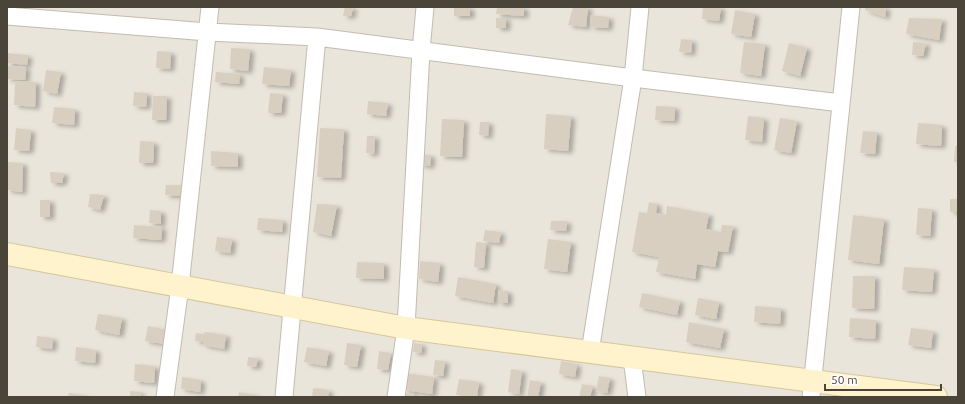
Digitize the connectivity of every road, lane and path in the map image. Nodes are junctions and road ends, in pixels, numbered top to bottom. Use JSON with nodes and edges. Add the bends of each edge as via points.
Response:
{"nodes":[{"id":1,"x":210,"y":7,"type":"edge"},
{"id":2,"x":425,"y":7,"type":"edge"},
{"id":3,"x":640,"y":7,"type":"edge"},
{"id":4,"x":851,"y":7,"type":"edge"},
{"id":5,"x":7,"y":16,"type":"edge"},
{"id":6,"x":208,"y":32,"type":"junction"},
{"id":7,"x":317,"y":37,"type":"junction"},
{"id":8,"x":421,"y":51,"type":"junction"},
{"id":9,"x":633,"y":78,"type":"junction"},
{"id":10,"x":841,"y":103,"type":"junction"},
{"id":11,"x":7,"y":254,"type":"edge"},
{"id":12,"x":180,"y":286,"type":"junction"},
{"id":13,"x":293,"y":307,"type":"junction"},
{"id":14,"x":406,"y":328,"type":"junction"},
{"id":15,"x":590,"y":352,"type":"junction"},
{"id":16,"x":632,"y":358,"type":"junction"},
{"id":17,"x":812,"y":389,"type":"edge"},
{"id":18,"x":165,"y":397,"type":"edge"},
{"id":19,"x":284,"y":397,"type":"edge"},
{"id":20,"x":396,"y":397,"type":"edge"},
{"id":21,"x":637,"y":397,"type":"edge"},
{"id":22,"x":936,"y":397,"type":"edge"}],
"edges":[{"from":1,"to":6,"type":"street"},
{"from":2,"to":8,"type":"street"},
{"from":3,"to":9,"type":"street"},
{"from":4,"to":10,"type":"street"},
{"from":5,"to":6,"type":"street"},
{"from":6,"to":7,"type":"street"},
{"from":6,"to":12,"type":"street"},
{"from":7,"to":8,"type":"street"},
{"from":7,"to":13,"type":"street"},
{"from":8,"to":9,"type":"street"},
{"from":8,"to":14,"type":"street"},
{"from":9,"to":10,"type":"street"},
{"from":9,"to":15,"type":"street"},
{"from":10,"to":17,"type":"street"},
{"from":11,"to":12,"type":"street"},
{"from":12,"to":13,"type":"street"},
{"from":12,"to":18,"type":"street"},
{"from":13,"to":14,"type":"street"},
{"from":13,"to":19,"type":"street"},
{"from":14,"to":15,"type":"street"},
{"from":14,"to":20,"type":"street"},
{"from":15,"to":16,"type":"street"},
{"from":16,"to":17,"type":"street"},
{"from":16,"to":21,"type":"street"},
{"from":17,"to":22,"type":"street"}]}
